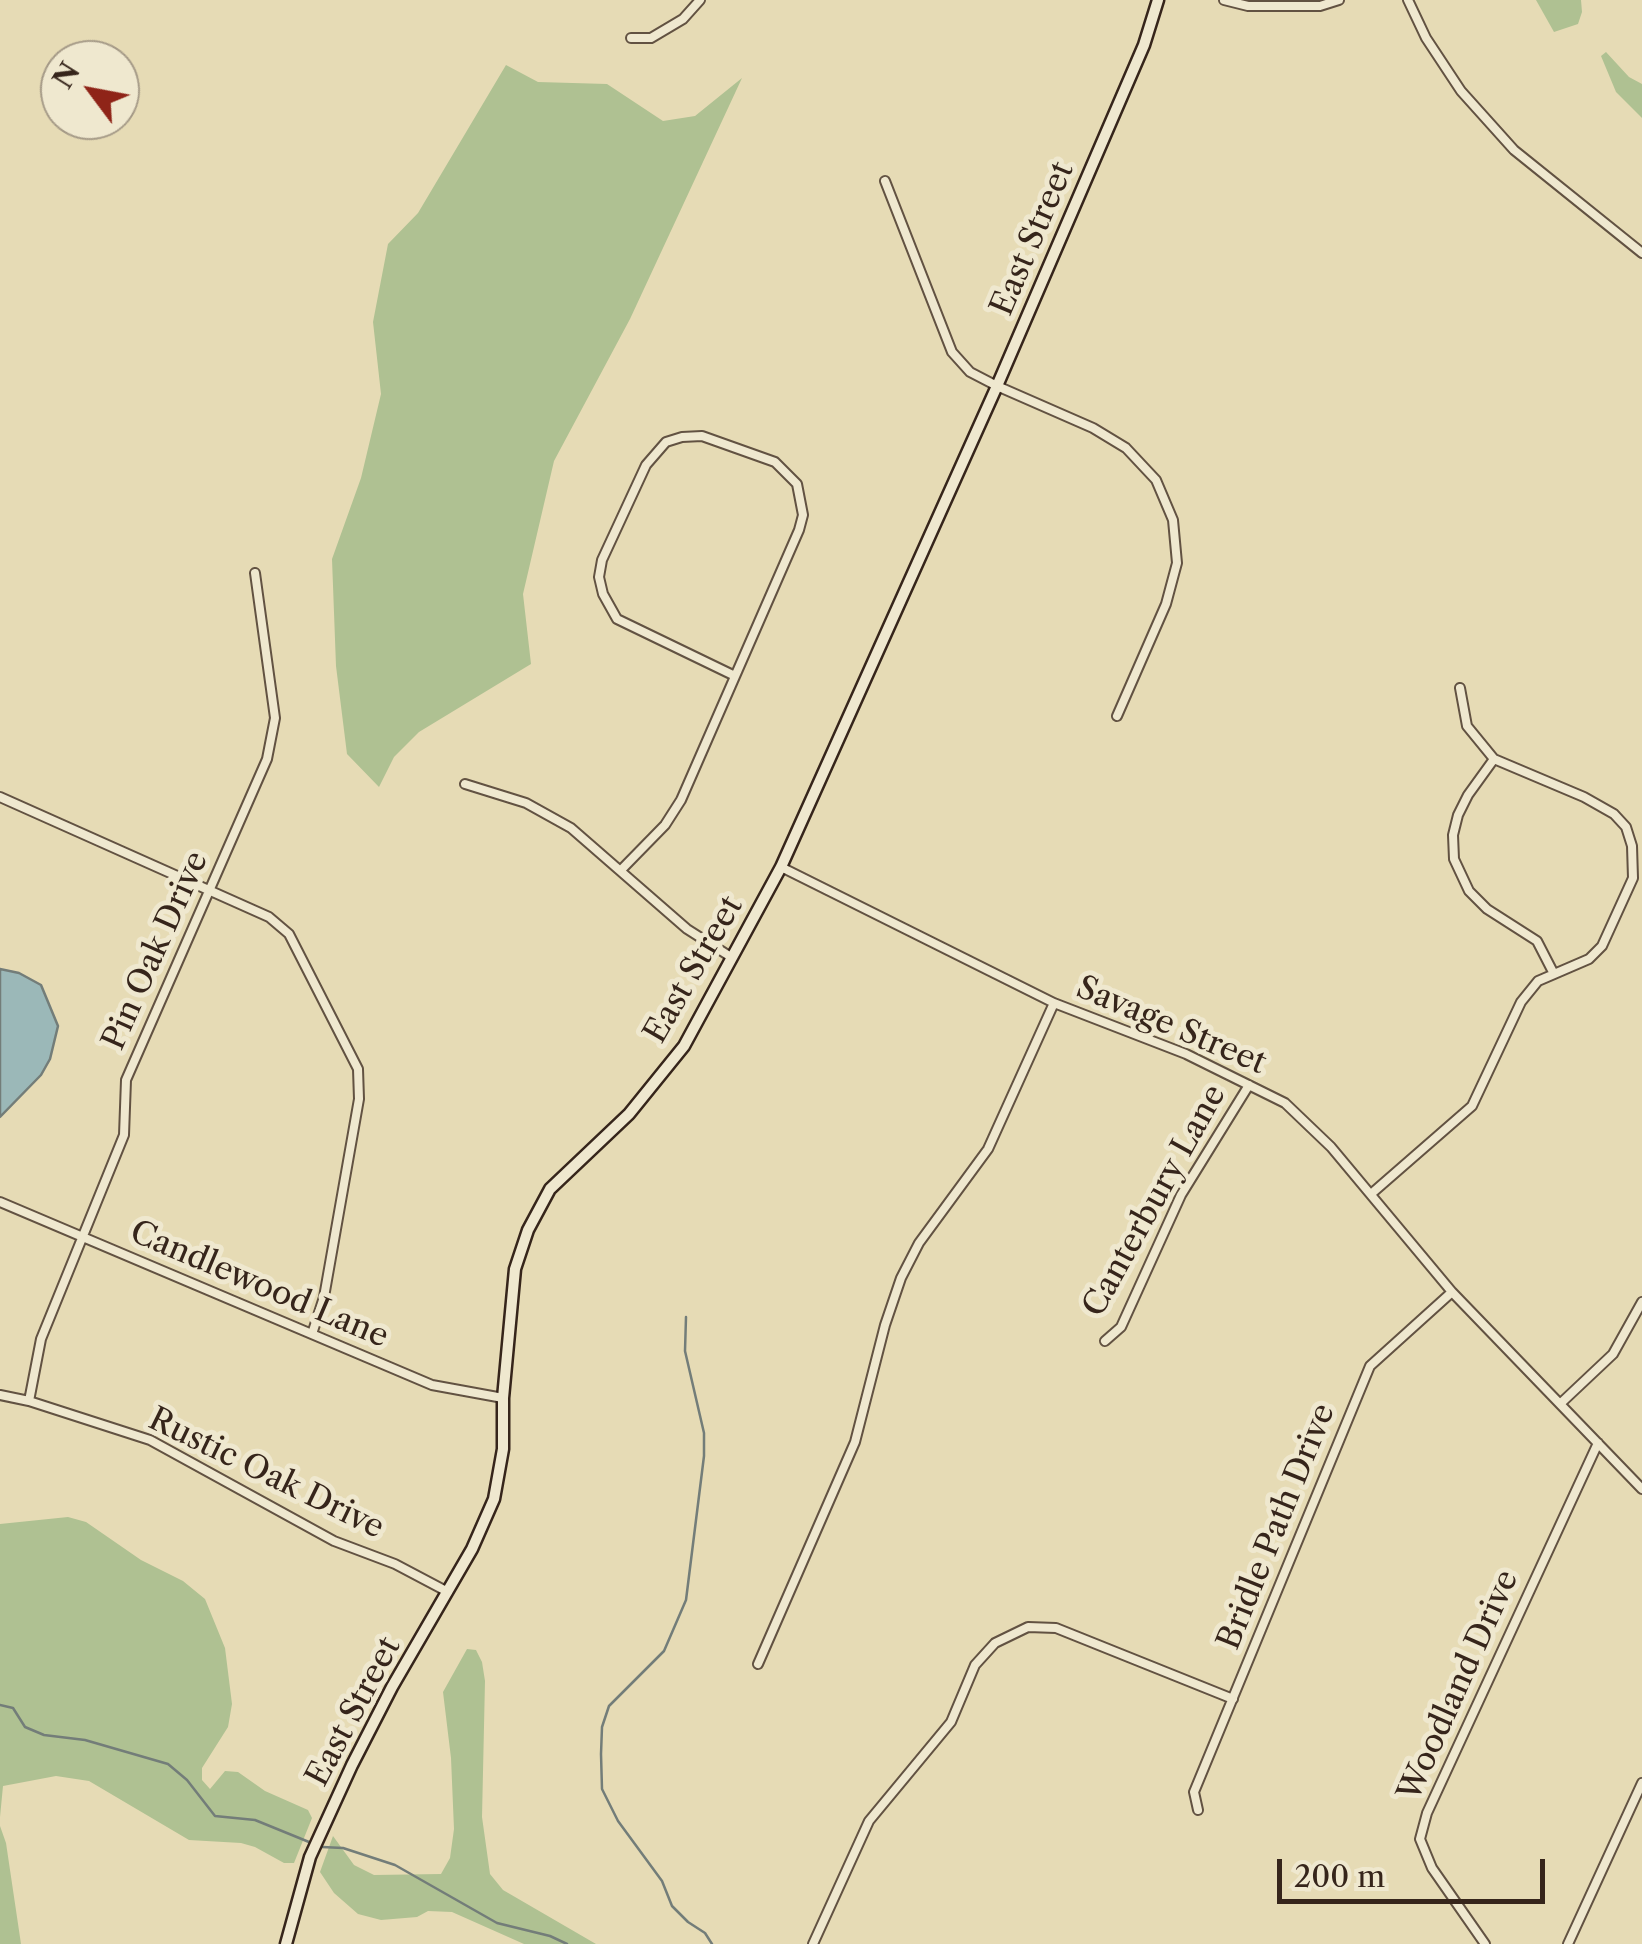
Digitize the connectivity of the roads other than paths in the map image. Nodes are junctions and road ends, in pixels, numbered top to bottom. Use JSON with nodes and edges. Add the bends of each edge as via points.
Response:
{"nodes":[{"id":1,"x":700,"y":0,"type":"edge"},
{"id":2,"x":1158,"y":0,"type":"edge"},
{"id":3,"x":1224,"y":0,"type":"edge"},
{"id":4,"x":1339,"y":0,"type":"edge"},
{"id":5,"x":1408,"y":0,"type":"edge"},
{"id":6,"x":631,"y":38,"type":"dead end"},
{"id":7,"x":884,"y":181,"type":"dead end"},
{"id":8,"x":1642,"y":253,"type":"edge"},
{"id":9,"x":996,"y":386,"type":"junction"},
{"id":10,"x":256,"y":573,"type":"dead end"},
{"id":11,"x":735,"y":676,"type":"junction"},
{"id":12,"x":1460,"y":688,"type":"dead end"},
{"id":13,"x":1116,"y":716,"type":"dead end"},
{"id":14,"x":1494,"y":759,"type":"junction"},
{"id":15,"x":465,"y":784,"type":"dead end"},
{"id":16,"x":0,"y":797,"type":"edge"},
{"id":17,"x":781,"y":868,"type":"junction"},
{"id":18,"x":620,"y":870,"type":"junction"},
{"id":19,"x":212,"y":891,"type":"junction"},
{"id":20,"x":731,"y":958,"type":"junction"},
{"id":21,"x":1554,"y":974,"type":"junction"},
{"id":22,"x":1054,"y":1003,"type":"junction"},
{"id":23,"x":1249,"y":1085,"type":"junction"},
{"id":24,"x":1371,"y":1194,"type":"junction"},
{"id":25,"x":0,"y":1202,"type":"edge"},
{"id":26,"x":82,"y":1238,"type":"junction"},
{"id":27,"x":1452,"y":1292,"type":"junction"},
{"id":28,"x":1642,"y":1302,"type":"edge"},
{"id":29,"x":312,"y":1334,"type":"junction"},
{"id":30,"x":1105,"y":1340,"type":"dead end"},
{"id":31,"x":0,"y":1395,"type":"edge"},
{"id":32,"x":503,"y":1398,"type":"junction"},
{"id":33,"x":29,"y":1400,"type":"junction"},
{"id":34,"x":1562,"y":1403,"type":"junction"},
{"id":35,"x":1598,"y":1443,"type":"junction"},
{"id":36,"x":1642,"y":1489,"type":"edge"},
{"id":37,"x":448,"y":1592,"type":"junction"},
{"id":38,"x":758,"y":1664,"type":"dead end"},
{"id":39,"x":1233,"y":1699,"type":"junction"},
{"id":40,"x":1642,"y":1784,"type":"edge"},
{"id":41,"x":1198,"y":1810,"type":"dead end"},
{"id":42,"x":286,"y":1944,"type":"edge"},
{"id":43,"x":813,"y":1944,"type":"edge"},
{"id":44,"x":1485,"y":1944,"type":"edge"},
{"id":45,"x":1568,"y":1944,"type":"edge"}],
"edges":[{"from":1,"to":6,"type":"street","via":[[651,38]]},
{"from":2,"to":9,"type":"street","name":"East Street"},
{"from":3,"to":4,"type":"street","via":[[1248,6]]},
{"from":5,"to":8,"type":"street","via":[[1461,91],[1514,150]]},
{"from":7,"to":9,"type":"street","via":[[952,352]]},
{"from":9,"to":13,"type":"street","via":[[1126,448],[1156,480],[1173,520],[1176,563],[1166,604]]},
{"from":9,"to":17,"type":"street","name":"East Street"},
{"from":10,"to":19,"type":"street","name":"Pin Oak Drive","via":[[275,718],[267,758]]},
{"from":11,"to":11,"type":"street","via":[[800,530],[801,499],[797,484],[776,462],[702,436],[682,437],[666,442],[646,465],[599,577],[618,619]]},
{"from":11,"to":18,"type":"street","via":[[673,814]]},
{"from":12,"to":14,"type":"street","via":[[1466,726]]},
{"from":14,"to":21,"type":"street","via":[[1458,816],[1454,859],[1486,909],[1538,941]]},
{"from":14,"to":21,"type":"street","via":[[1601,805],[1626,827],[1632,846],[1633,878],[1602,946]]},
{"from":15,"to":18,"type":"street","via":[[571,828]]},
{"from":16,"to":19,"type":"street"},
{"from":17,"to":20,"type":"street","name":"East Street"},
{"from":17,"to":22,"type":"street","name":"Savage Street"},
{"from":18,"to":20,"type":"street"},
{"from":19,"to":26,"type":"street","name":"Pin Oak Drive","via":[[126,1080],[124,1135]]},
{"from":19,"to":29,"type":"street","via":[[269,917],[289,934],[358,1069],[359,1099]]},
{"from":20,"to":32,"type":"street","name":"East Street","via":[[684,1046],[628,1114],[550,1190],[528,1230],[515,1270]]},
{"from":21,"to":24,"type":"street","via":[[1538,981],[1521,1002],[1472,1106]]},
{"from":22,"to":23,"type":"street","name":"Savage Street"},
{"from":22,"to":38,"type":"street","via":[[988,1149],[918,1243],[902,1278],[855,1442]]},
{"from":23,"to":24,"type":"street","name":"Savage Street","via":[[1285,1103]]},
{"from":23,"to":30,"type":"street","name":"Canterbury Lane","via":[[1181,1194],[1121,1326]]},
{"from":24,"to":27,"type":"street","name":"Savage Street"},
{"from":25,"to":26,"type":"street","name":"Candlewood Lane"},
{"from":26,"to":29,"type":"street","name":"Candlewood Lane"},
{"from":26,"to":33,"type":"street","name":"Pin Oak Drive","via":[[41,1339]]},
{"from":27,"to":34,"type":"street","name":"Savage Street"},
{"from":27,"to":39,"type":"street","name":"Bridle Path Drive","via":[[1370,1366]]},
{"from":28,"to":34,"type":"street","via":[[1613,1354]]},
{"from":29,"to":32,"type":"street","name":"Candlewood Lane","via":[[432,1385]]},
{"from":31,"to":33,"type":"street","name":"Rustic Oak Drive"},
{"from":32,"to":37,"type":"street","name":"East Street","via":[[494,1499]]},
{"from":33,"to":37,"type":"street","name":"Rustic Oak Drive","via":[[150,1440],[334,1541]]},
{"from":34,"to":35,"type":"street","name":"Savage Street"},
{"from":35,"to":36,"type":"street","name":"Savage Street"},
{"from":35,"to":44,"type":"street","name":"Woodland Drive","via":[[1426,1813],[1420,1839],[1432,1868]]},
{"from":37,"to":42,"type":"street","name":"East Street","via":[[325,1822]]},
{"from":39,"to":41,"type":"street","name":"Bridle Path Drive","via":[[1194,1792]]},
{"from":39,"to":43,"type":"street","via":[[1056,1628],[1028,1627],[995,1643],[975,1665],[951,1722],[869,1821]]},
{"from":40,"to":45,"type":"street"}]}
